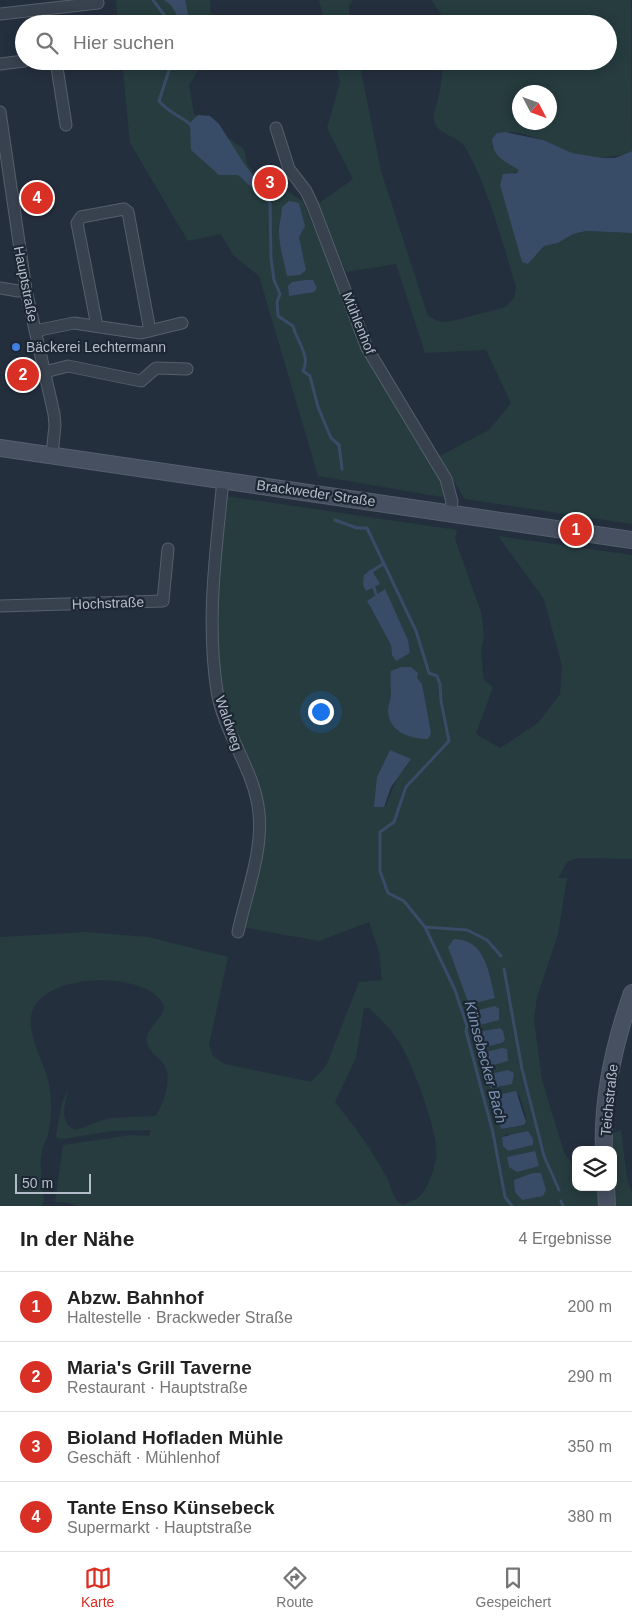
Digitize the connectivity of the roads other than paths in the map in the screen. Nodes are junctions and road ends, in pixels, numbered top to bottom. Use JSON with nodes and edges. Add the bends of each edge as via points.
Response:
{"nodes":[{"id":1,"x":98,"y":3,"type":"dead end"},
{"id":2,"x":33,"y":5,"type":"edge"},
{"id":3,"x":0,"y":14,"type":"edge"},
{"id":4,"x":15,"y":62,"type":"edge"},
{"id":5,"x":0,"y":64,"type":"edge"},
{"id":6,"x":57,"y":70,"type":"edge"},
{"id":7,"x":0,"y":112,"type":"edge"},
{"id":8,"x":66,"y":125,"type":"dead end"},
{"id":9,"x":276,"y":128,"type":"dead end"},
{"id":10,"x":3,"y":161,"type":"edge"},
{"id":11,"x":0,"y":288,"type":"edge"},
{"id":12,"x":26,"y":290,"type":"junction"},
{"id":13,"x":182,"y":323,"type":"dead end"},
{"id":14,"x":97,"y":326,"type":"junction"},
{"id":15,"x":35,"y":331,"type":"junction"},
{"id":16,"x":150,"y":331,"type":"junction"},
{"id":17,"x":187,"y":369,"type":"dead end"},
{"id":18,"x":45,"y":372,"type":"junction"},
{"id":19,"x":0,"y":448,"type":"edge"},
{"id":20,"x":52,"y":455,"type":"junction"},
{"id":21,"x":223,"y":480,"type":"junction"},
{"id":22,"x":450,"y":512,"type":"junction"},
{"id":23,"x":632,"y":540,"type":"edge"},
{"id":24,"x":168,"y":549,"type":"dead end"},
{"id":25,"x":0,"y":606,"type":"edge"},
{"id":26,"x":238,"y":932,"type":"dead end"},
{"id":27,"x":632,"y":993,"type":"edge"},
{"id":28,"x":604,"y":1146,"type":"edge"},
{"id":29,"x":606,"y":1191,"type":"edge"},
{"id":30,"x":607,"y":1206,"type":"edge"}],
"edges":[{"from":1,"to":2,"type":"street"},
{"from":2,"to":3,"type":"street"},
{"from":4,"to":5,"type":"street"},
{"from":6,"to":8,"type":"street"},
{"from":7,"to":10,"type":"street","name":"Hauptstraße"},
{"from":9,"to":22,"type":"street","name":"Mühlenhof","via":[[289,169],[313,206],[367,348],[446,479],[452,502]]},
{"from":10,"to":12,"type":"street","name":"Hauptstraße"},
{"from":11,"to":12,"type":"street"},
{"from":12,"to":15,"type":"street","name":"Hauptstraße"},
{"from":13,"to":16,"type":"street"},
{"from":14,"to":15,"type":"street","via":[[74,323]]},
{"from":14,"to":16,"type":"street","via":[[141,333]]},
{"from":14,"to":16,"type":"street","via":[[77,223],[81,217],[124,209],[128,212]]},
{"from":15,"to":18,"type":"street","name":"Hauptstraße"},
{"from":17,"to":18,"type":"street","via":[[156,368],[141,381],[68,366]]},
{"from":18,"to":20,"type":"street","name":"Hauptstraße","via":[[55,425]]},
{"from":19,"to":20,"type":"street","name":"Brackweder Straße"},
{"from":20,"to":21,"type":"street","name":"Brackweder Straße"},
{"from":21,"to":22,"type":"street","name":"Brackweder Straße"},
{"from":21,"to":26,"type":"street","name":"Waldweg","via":[[211,612],[217,691],[259,812],[259,835]]},
{"from":22,"to":23,"type":"street","name":"Brackweder Straße"},
{"from":24,"to":25,"type":"street","name":"Hochstraße","via":[[163,601]]},
{"from":27,"to":28,"type":"street","name":"Teichstraße","via":[[611,1064],[605,1104]]},
{"from":29,"to":30,"type":"street"}]}
